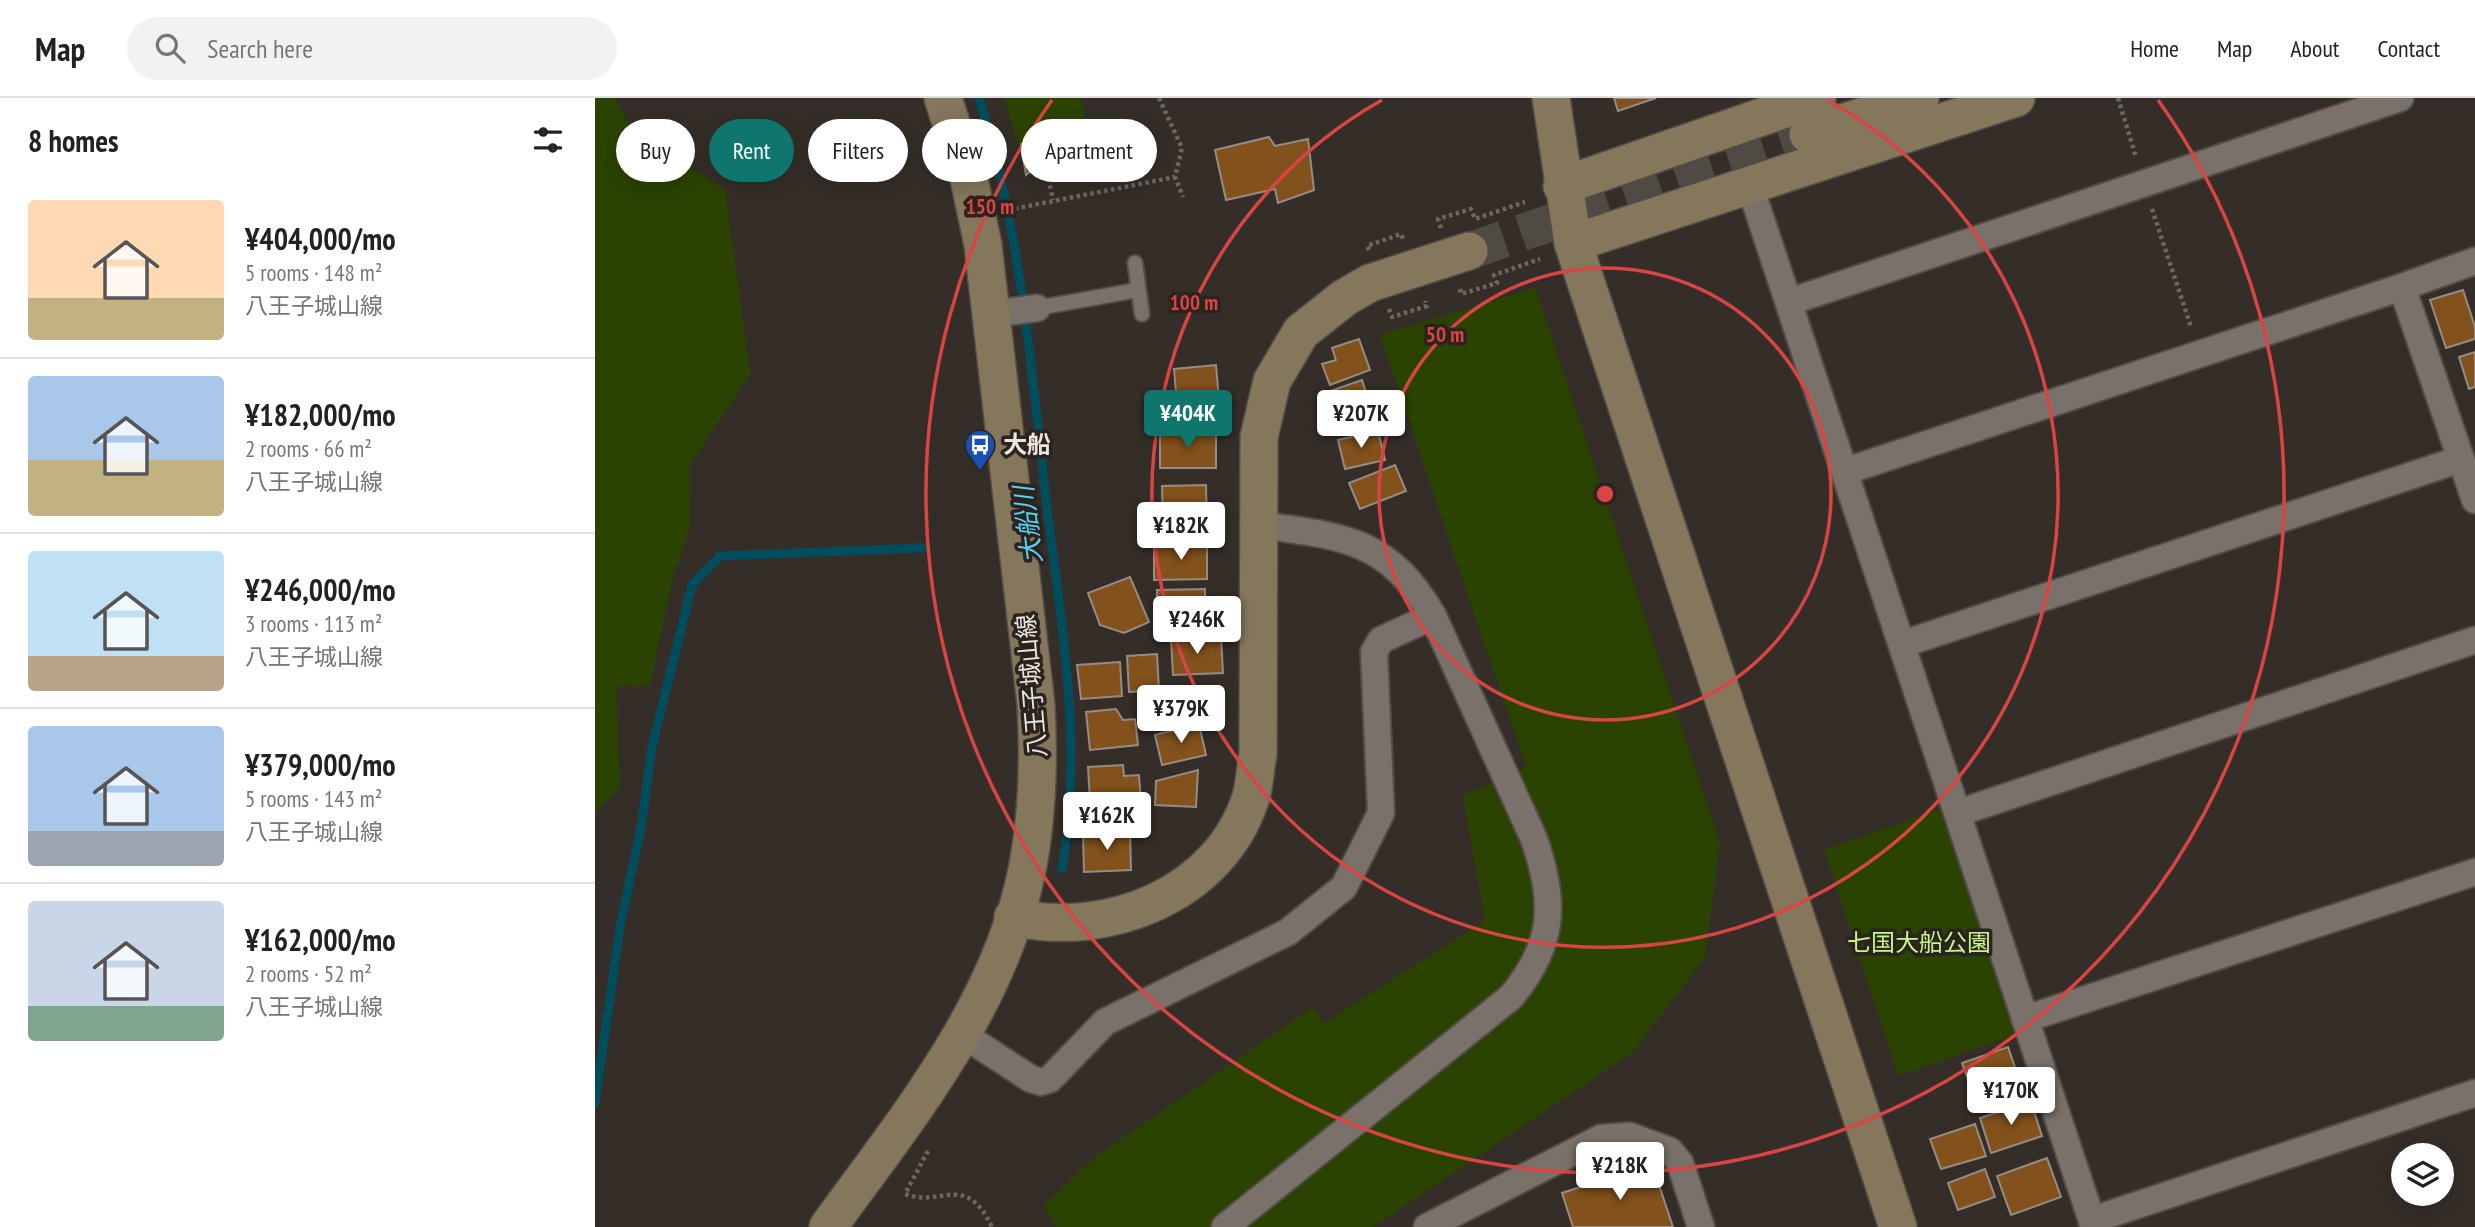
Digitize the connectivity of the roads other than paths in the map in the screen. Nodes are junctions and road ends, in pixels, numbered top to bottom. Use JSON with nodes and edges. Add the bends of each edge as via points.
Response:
{"nodes":[{"id":1,"x":943,"y":98,"type":"edge"},
{"id":2,"x":1551,"y":98,"type":"edge"},
{"id":3,"x":1817,"y":98,"type":"edge"},
{"id":4,"x":1920,"y":98,"type":"edge"},
{"id":5,"x":2016,"y":98,"type":"edge"},
{"id":6,"x":2400,"y":98,"type":"edge"},
{"id":7,"x":1808,"y":134,"type":"tunnel mouth"},
{"id":8,"x":1749,"y":183,"type":"junction"},
{"id":9,"x":1562,"y":186,"type":"junction"},
{"id":10,"x":1573,"y":243,"type":"junction"},
{"id":11,"x":1469,"y":251,"type":"tunnel mouth"},
{"id":12,"x":2475,"y":261,"type":"edge"},
{"id":13,"x":1135,"y":263,"type":"dead end"},
{"id":14,"x":2402,"y":287,"type":"junction"},
{"id":15,"x":1138,"y":290,"type":"junction"},
{"id":16,"x":1789,"y":302,"type":"junction"},
{"id":17,"x":1015,"y":311,"type":"junction"},
{"id":18,"x":1142,"y":314,"type":"dead end"},
{"id":19,"x":2461,"y":459,"type":"junction"},
{"id":20,"x":1846,"y":471,"type":"junction"},
{"id":21,"x":2475,"y":499,"type":"edge"},
{"id":22,"x":1259,"y":526,"type":"junction"},
{"id":23,"x":1433,"y":616,"type":"junction"},
{"id":24,"x":2475,"y":640,"type":"edge"},
{"id":25,"x":1903,"y":644,"type":"junction"},
{"id":26,"x":1958,"y":813,"type":"junction"},
{"id":27,"x":2475,"y":872,"type":"edge"},
{"id":28,"x":1013,"y":917,"type":"junction"},
{"id":29,"x":2025,"y":1019,"type":"junction"},
{"id":30,"x":962,"y":1034,"type":"junction"},
{"id":31,"x":2475,"y":1093,"type":"edge"},
{"id":32,"x":2093,"y":1223,"type":"edge"},
{"id":33,"x":828,"y":1227,"type":"edge"},
{"id":34,"x":1225,"y":1227,"type":"edge"},
{"id":35,"x":1427,"y":1227,"type":"edge"},
{"id":36,"x":1701,"y":1227,"type":"edge"},
{"id":37,"x":1898,"y":1227,"type":"edge"}],
"edges":[{"from":1,"to":17,"type":"street","name":"八王子城山線","via":[[978,216]]},
{"from":2,"to":9,"type":"street"},
{"from":3,"to":9,"type":"street"},
{"from":4,"to":7,"type":"street"},
{"from":5,"to":8,"type":"street"},
{"from":6,"to":16,"type":"street"},
{"from":8,"to":10,"type":"street"},
{"from":8,"to":16,"type":"street"},
{"from":9,"to":10,"type":"street"},
{"from":10,"to":37,"type":"street"},
{"from":11,"to":22,"type":"street","via":[[1370,283],[1301,331],[1272,381],[1264,408],[1259,437]]},
{"from":12,"to":14,"type":"street"},
{"from":13,"to":15,"type":"lane"},
{"from":14,"to":19,"type":"street"},
{"from":14,"to":20,"type":"street"},
{"from":15,"to":17,"type":"lane"},
{"from":15,"to":18,"type":"lane"},
{"from":16,"to":20,"type":"street"},
{"from":17,"to":28,"type":"street","name":"八王子城山線","via":[[1039,767],[1027,871]]},
{"from":19,"to":21,"type":"street"},
{"from":19,"to":25,"type":"street"},
{"from":20,"to":25,"type":"street"},
{"from":22,"to":23,"type":"street","via":[[1316,533],[1365,546],[1417,588]]},
{"from":22,"to":28,"type":"street","via":[[1258,754],[1251,797],[1234,831],[1196,876],[1175,893],[1147,906],[1065,924]]},
{"from":23,"to":30,"type":"street","via":[[1381,640],[1374,652],[1381,813],[1345,887],[1288,932],[1105,1022],[1050,1079],[1031,1079]]},
{"from":23,"to":34,"type":"street","via":[[1545,870],[1550,919],[1543,943],[1511,997]]},
{"from":24,"to":26,"type":"street"},
{"from":25,"to":26,"type":"street"},
{"from":26,"to":29,"type":"street"},
{"from":27,"to":29,"type":"street"},
{"from":28,"to":30,"type":"street","name":"八王子城山線"},
{"from":29,"to":32,"type":"street"},
{"from":30,"to":33,"type":"street","name":"八王子城山線"},
{"from":31,"to":32,"type":"street"},
{"from":35,"to":36,"type":"street","via":[[1615,1135],[1670,1151],[1680,1163]]}]}
